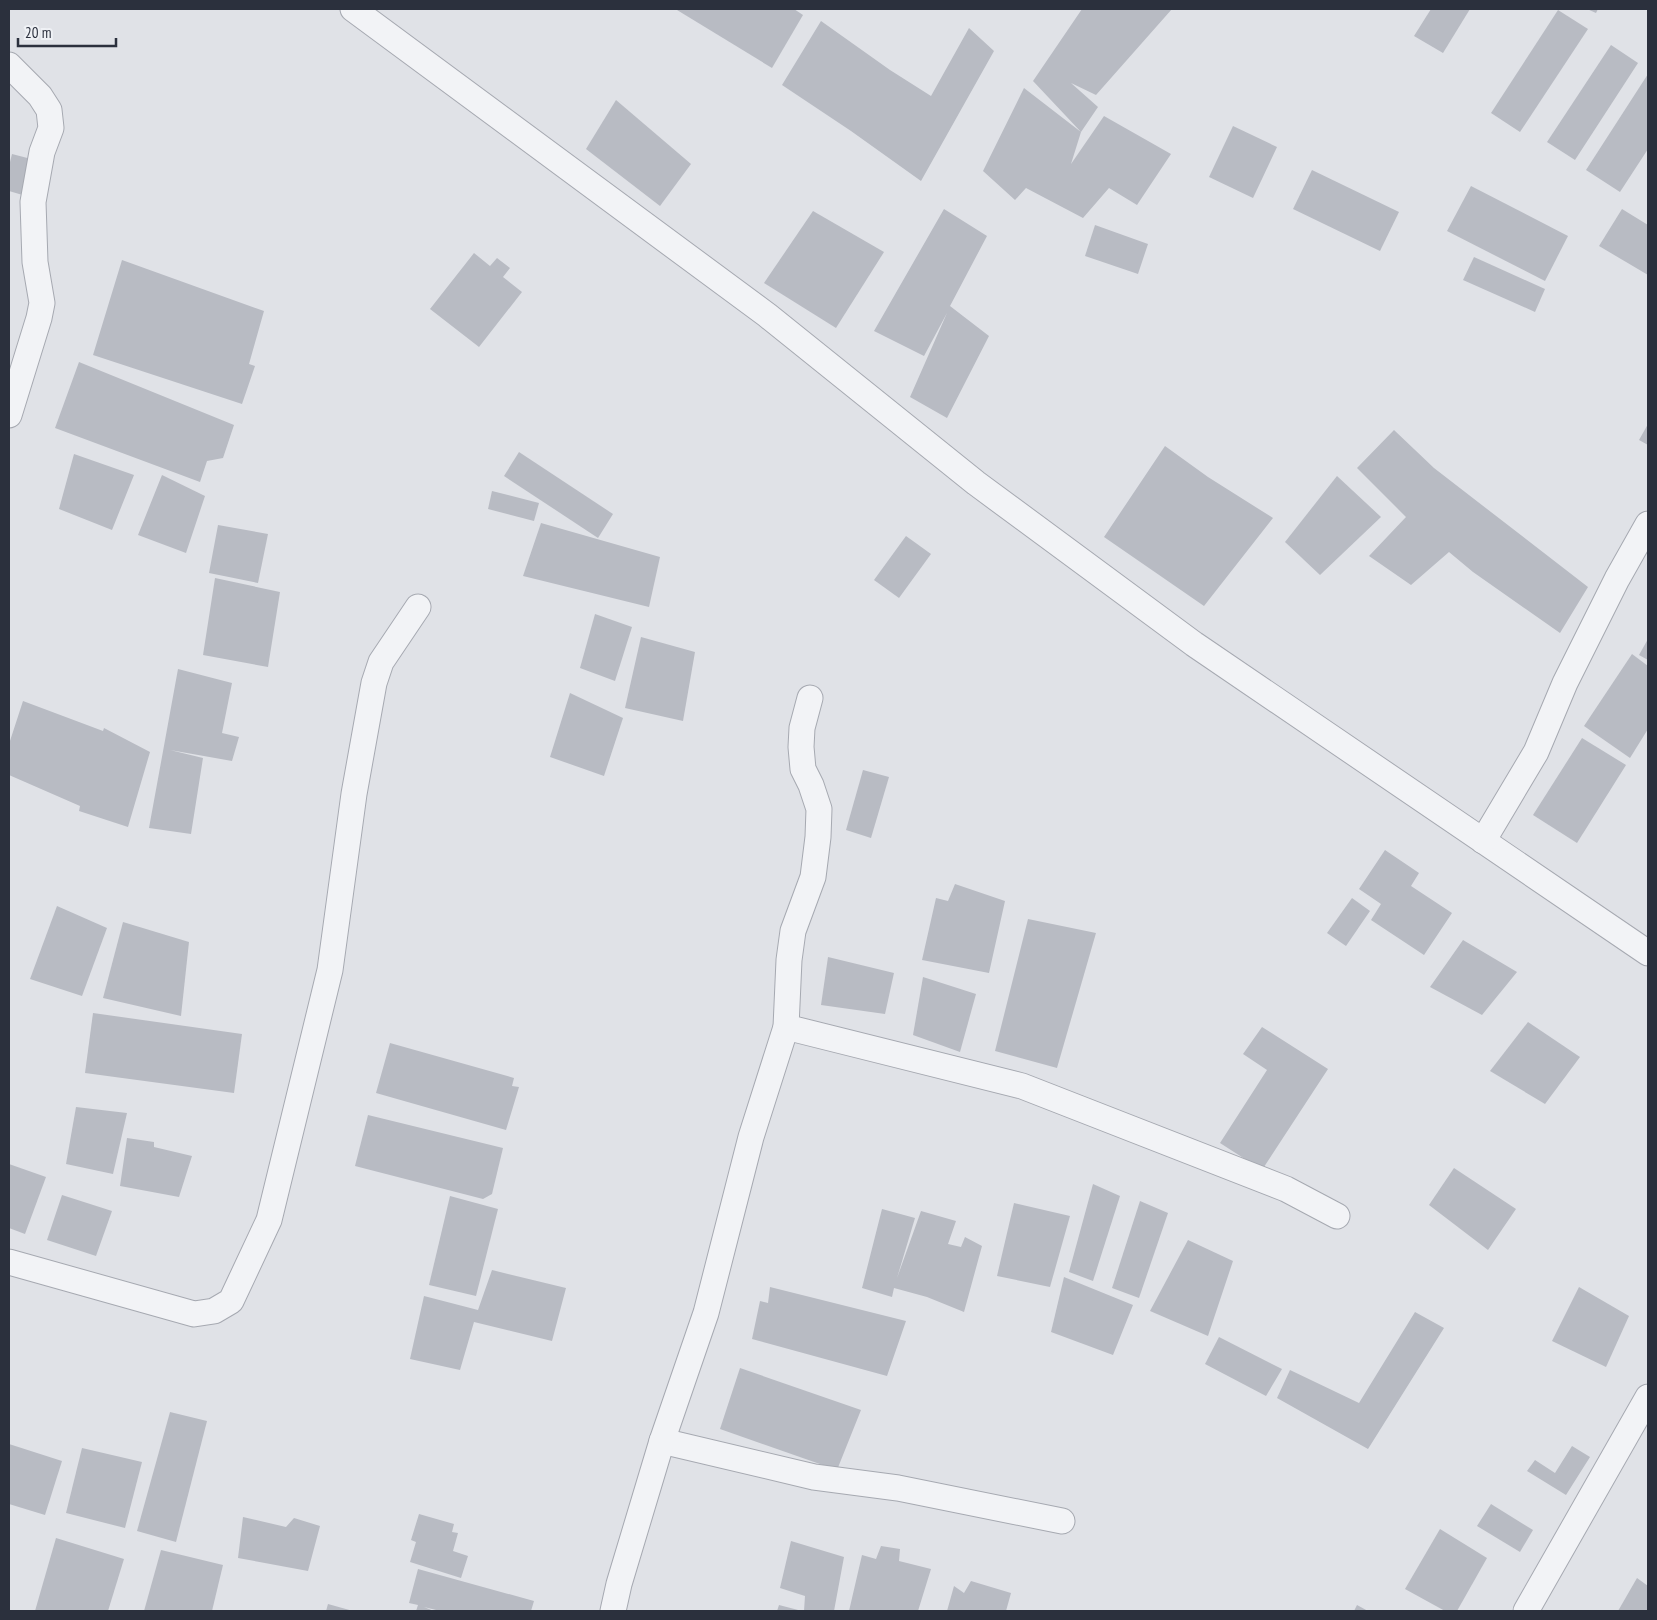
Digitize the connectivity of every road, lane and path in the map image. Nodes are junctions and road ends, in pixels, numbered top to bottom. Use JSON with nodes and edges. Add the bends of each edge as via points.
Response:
{"nodes":[{"id":1,"x":353,"y":9,"type":"edge"},
{"id":2,"x":9,"y":65,"type":"edge"},
{"id":3,"x":9,"y":415,"type":"edge"},
{"id":4,"x":1648,"y":524,"type":"edge"},
{"id":5,"x":418,"y":607,"type":"dead end"},
{"id":6,"x":810,"y":698,"type":"dead end"},
{"id":7,"x":1483,"y":841,"type":"junction"},
{"id":8,"x":1648,"y":953,"type":"edge"},
{"id":9,"x":786,"y":1027,"type":"junction"},
{"id":10,"x":1337,"y":1216,"type":"dead end"},
{"id":11,"x":9,"y":1262,"type":"edge"},
{"id":12,"x":1648,"y":1397,"type":"edge"},
{"id":13,"x":662,"y":1441,"type":"junction"},
{"id":14,"x":1062,"y":1521,"type":"dead end"},
{"id":15,"x":613,"y":1611,"type":"edge"},
{"id":16,"x":1526,"y":1611,"type":"edge"}],
"edges":[{"from":1,"to":7,"type":"street","via":[[767,316],[976,483],[1162,621]]},
{"from":2,"to":3,"type":"street","via":[[40,96],[49,110],[51,128],[42,152],[33,202],[35,262],[42,303]]},
{"from":4,"to":7,"type":"street","via":[[1570,674],[1536,752]]},
{"from":5,"to":11,"type":"street","via":[[381,662],[374,683],[354,794],[330,970],[268,1220],[231,1301],[214,1311],[194,1314]]},
{"from":6,"to":9,"type":"street","via":[[801,747],[803,769],[819,809],[818,838],[813,877],[793,931]]},
{"from":7,"to":8,"type":"street"},
{"from":9,"to":10,"type":"street","via":[[1022,1086],[1286,1189]]},
{"from":9,"to":13,"type":"street","via":[[751,1137],[706,1313]]},
{"from":12,"to":16,"type":"street"},
{"from":13,"to":14,"type":"street","via":[[814,1477],[898,1488]]},
{"from":13,"to":15,"type":"street"}]}
